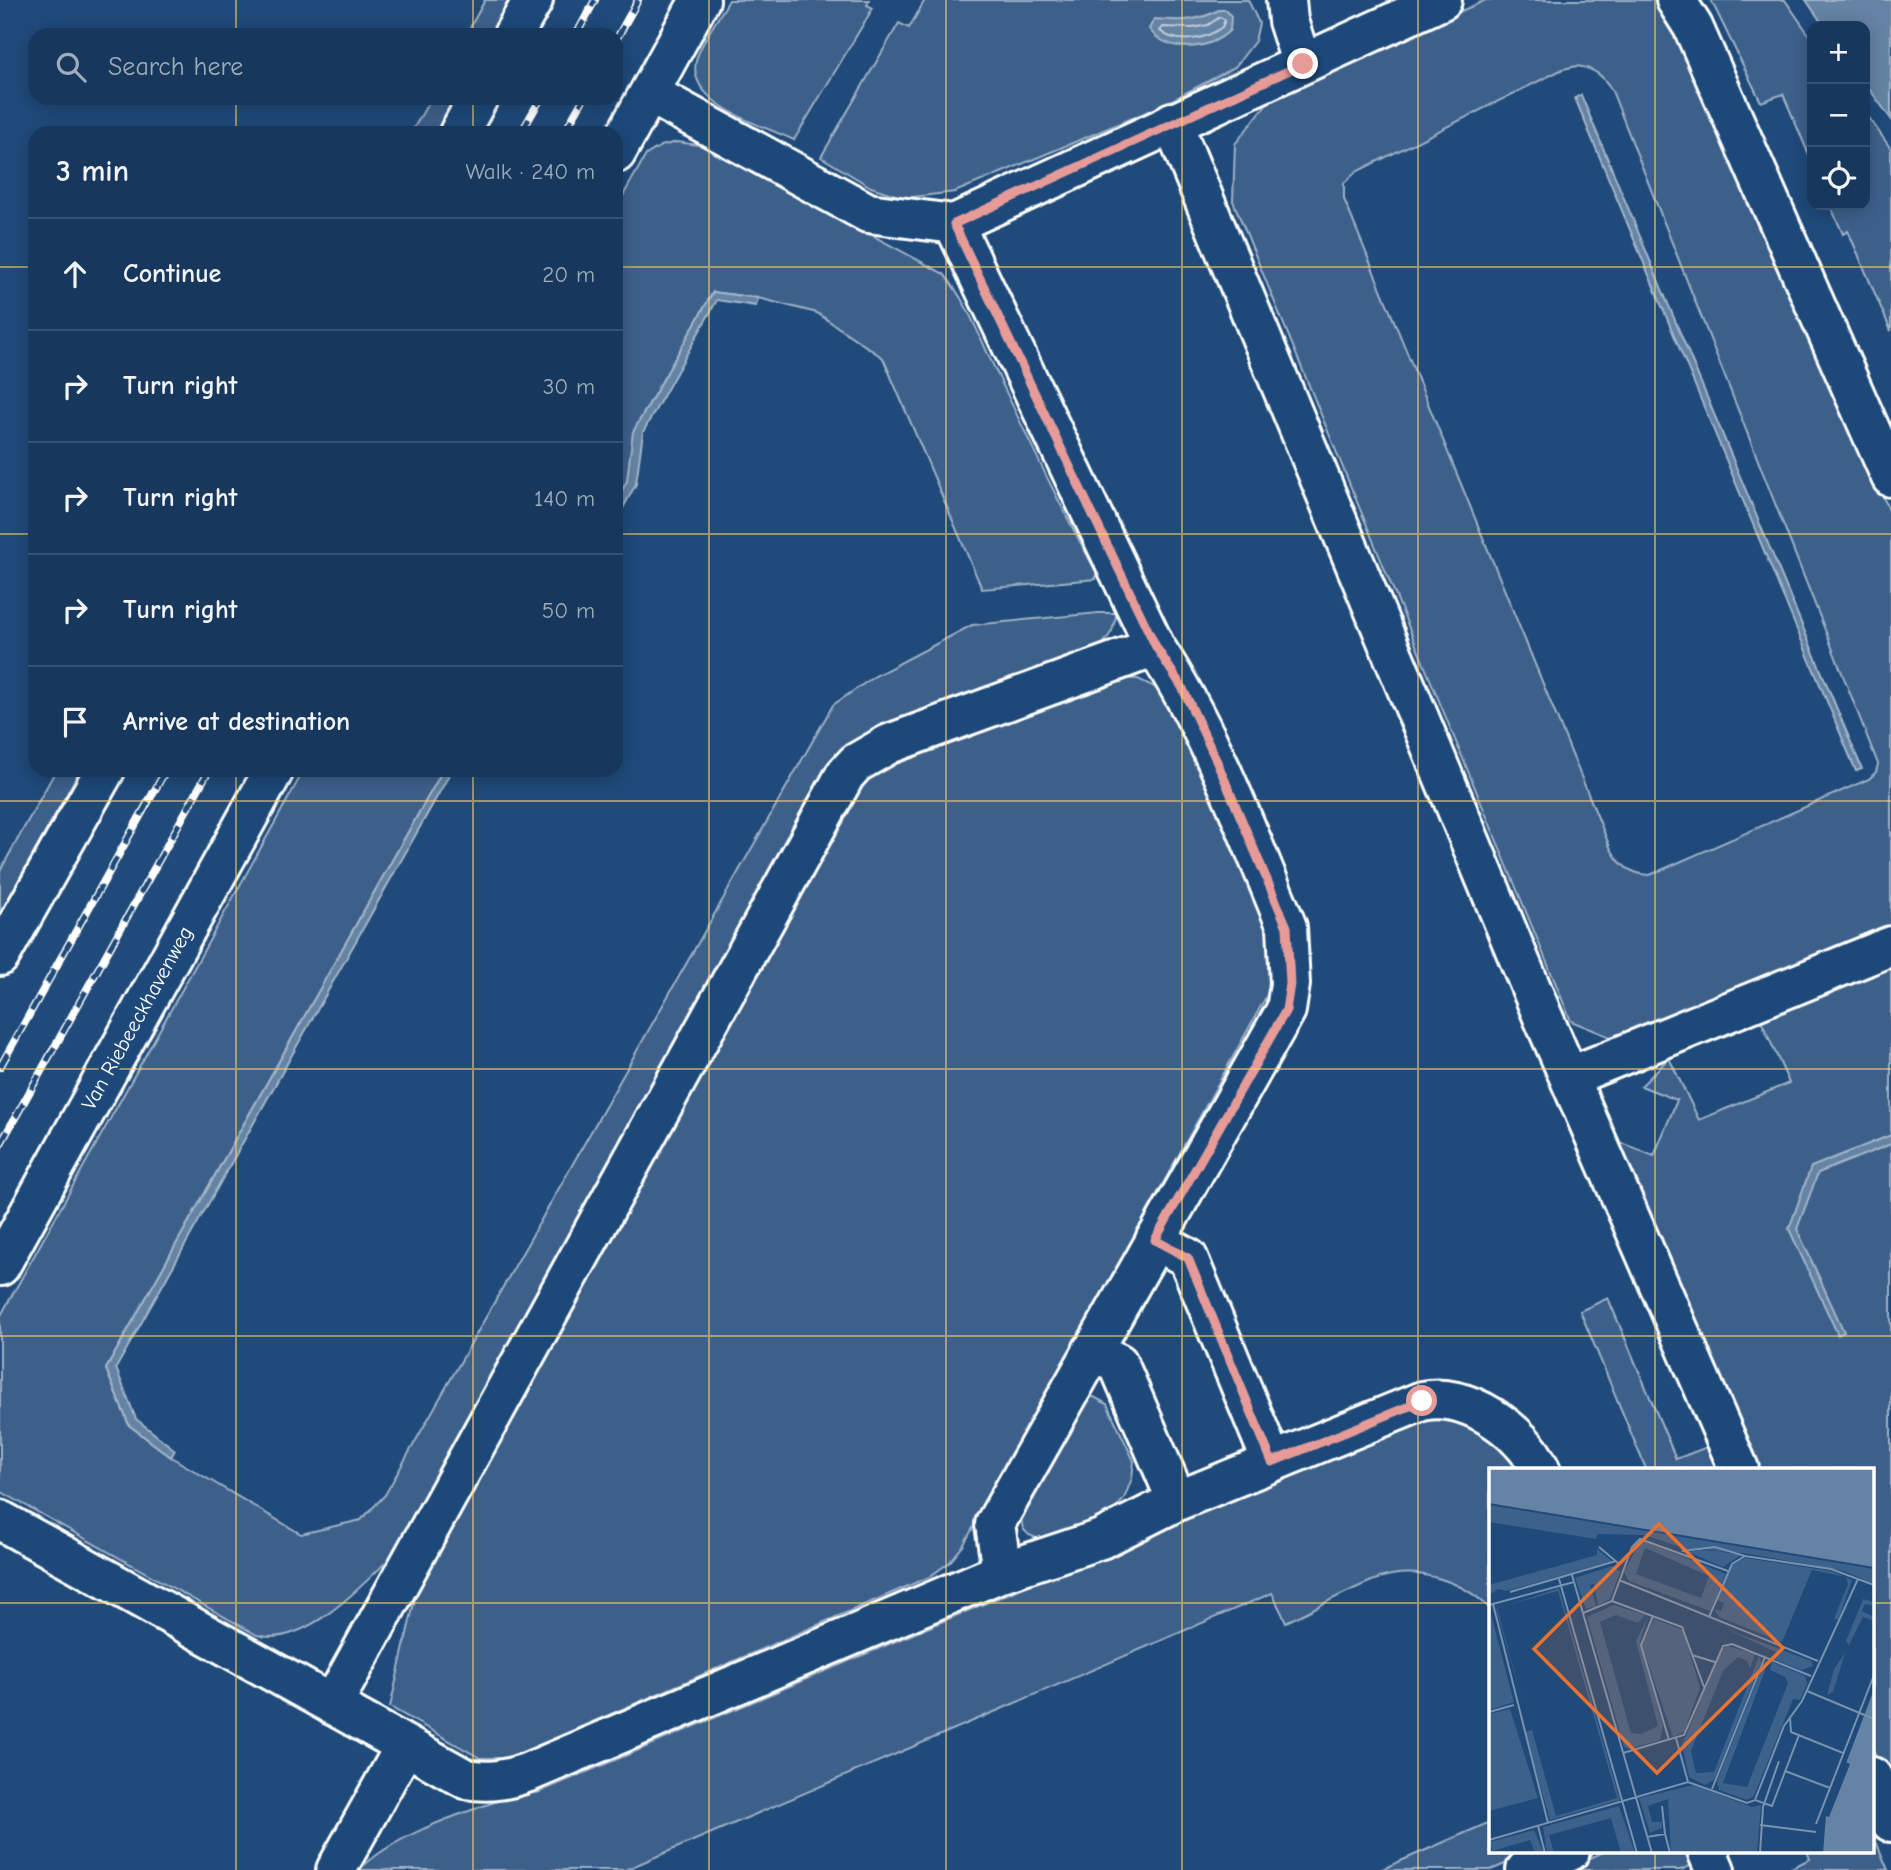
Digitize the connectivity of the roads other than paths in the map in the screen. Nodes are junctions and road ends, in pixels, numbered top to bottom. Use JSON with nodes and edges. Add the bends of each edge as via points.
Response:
{"nodes":[{"id":1,"x":533,"y":0,"type":"edge"},
{"id":2,"x":700,"y":0,"type":"edge"},
{"id":3,"x":1286,"y":0,"type":"edge"},
{"id":4,"x":1442,"y":0,"type":"edge"},
{"id":5,"x":1676,"y":0,"type":"edge"},
{"id":6,"x":517,"y":28,"type":"edge"},
{"id":7,"x":1303,"y":64,"type":"junction"},
{"id":8,"x":649,"y":93,"type":"junction"},
{"id":9,"x":474,"y":105,"type":"edge"},
{"id":10,"x":1172,"y":122,"type":"junction"},
{"id":11,"x":463,"y":126,"type":"edge"},
{"id":12,"x":623,"y":139,"type":"edge"},
{"id":13,"x":954,"y":224,"type":"junction"},
{"id":14,"x":1841,"y":361,"type":"junction"},
{"id":15,"x":1891,"y":402,"type":"edge"},
{"id":16,"x":1891,"y":477,"type":"edge"},
{"id":17,"x":1148,"y":630,"type":"junction"},
{"id":18,"x":101,"y":777,"type":"edge"},
{"id":19,"x":270,"y":777,"type":"edge"},
{"id":20,"x":1891,"y":946,"type":"edge"},
{"id":21,"x":0,"y":956,"type":"edge"},
{"id":22,"x":1571,"y":1076,"type":"junction"},
{"id":23,"x":1155,"y":1240,"type":"junction"},
{"id":24,"x":0,"y":1266,"type":"edge"},
{"id":25,"x":1092,"y":1351,"type":"junction"},
{"id":26,"x":1272,"y":1462,"type":"junction"},
{"id":27,"x":1539,"y":1468,"type":"edge"},
{"id":28,"x":1739,"y":1468,"type":"edge"},
{"id":29,"x":1177,"y":1501,"type":"junction"},
{"id":30,"x":0,"y":1520,"type":"edge"},
{"id":31,"x":1002,"y":1572,"type":"junction"},
{"id":32,"x":332,"y":1705,"type":"junction"},
{"id":33,"x":405,"y":1746,"type":"junction"},
{"id":34,"x":1874,"y":1782,"type":"edge"},
{"id":35,"x":1891,"y":1822,"type":"edge"},
{"id":36,"x":1565,"y":1853,"type":"edge"},
{"id":37,"x":336,"y":1870,"type":"edge"},
{"id":38,"x":1526,"y":1870,"type":"edge"}],
"edges":[{"from":1,"to":6,"type":"lane"},
{"from":2,"to":8,"type":"lane"},
{"from":3,"to":7,"type":"lane","via":[[1288,22]]},
{"from":4,"to":7,"type":"lane"},
{"from":5,"to":14,"type":"lane","via":[[1693,27]]},
{"from":7,"to":10,"type":"lane"},
{"from":8,"to":12,"type":"lane"},
{"from":8,"to":13,"type":"lane","via":[[868,213]]},
{"from":9,"to":11,"type":"lane"},
{"from":10,"to":13,"type":"lane"},
{"from":10,"to":22,"type":"lane","via":[[1537,1004]]},
{"from":13,"to":17,"type":"lane"},
{"from":14,"to":15,"type":"lane"},
{"from":14,"to":16,"type":"lane"},
{"from":17,"to":23,"type":"lane","via":[[1182,687],[1218,764],[1287,927],[1291,956],[1286,1010]]},
{"from":17,"to":32,"type":"lane","via":[[889,744],[845,775]]},
{"from":18,"to":21,"type":"lane"},
{"from":19,"to":24,"type":"lane","name":"Van Riebeeckhavenweg"},
{"from":20,"to":22,"type":"lane"},
{"from":22,"to":28,"type":"lane"},
{"from":23,"to":25,"type":"lane"},
{"from":23,"to":26,"type":"lane","via":[[1188,1258]]},
{"from":25,"to":29,"type":"lane","via":[[1118,1363]]},
{"from":25,"to":31,"type":"lane","via":[[995,1524]]},
{"from":26,"to":27,"type":"lane","via":[[1439,1397],[1510,1429]]},
{"from":26,"to":29,"type":"lane"},
{"from":29,"to":31,"type":"lane","via":[[1101,1539]]},
{"from":30,"to":32,"type":"lane"},
{"from":31,"to":33,"type":"lane","via":[[508,1779],[466,1779]]},
{"from":32,"to":33,"type":"lane"},
{"from":33,"to":37,"type":"lane"},
{"from":34,"to":35,"type":"lane"},
{"from":36,"to":38,"type":"lane"}]}
